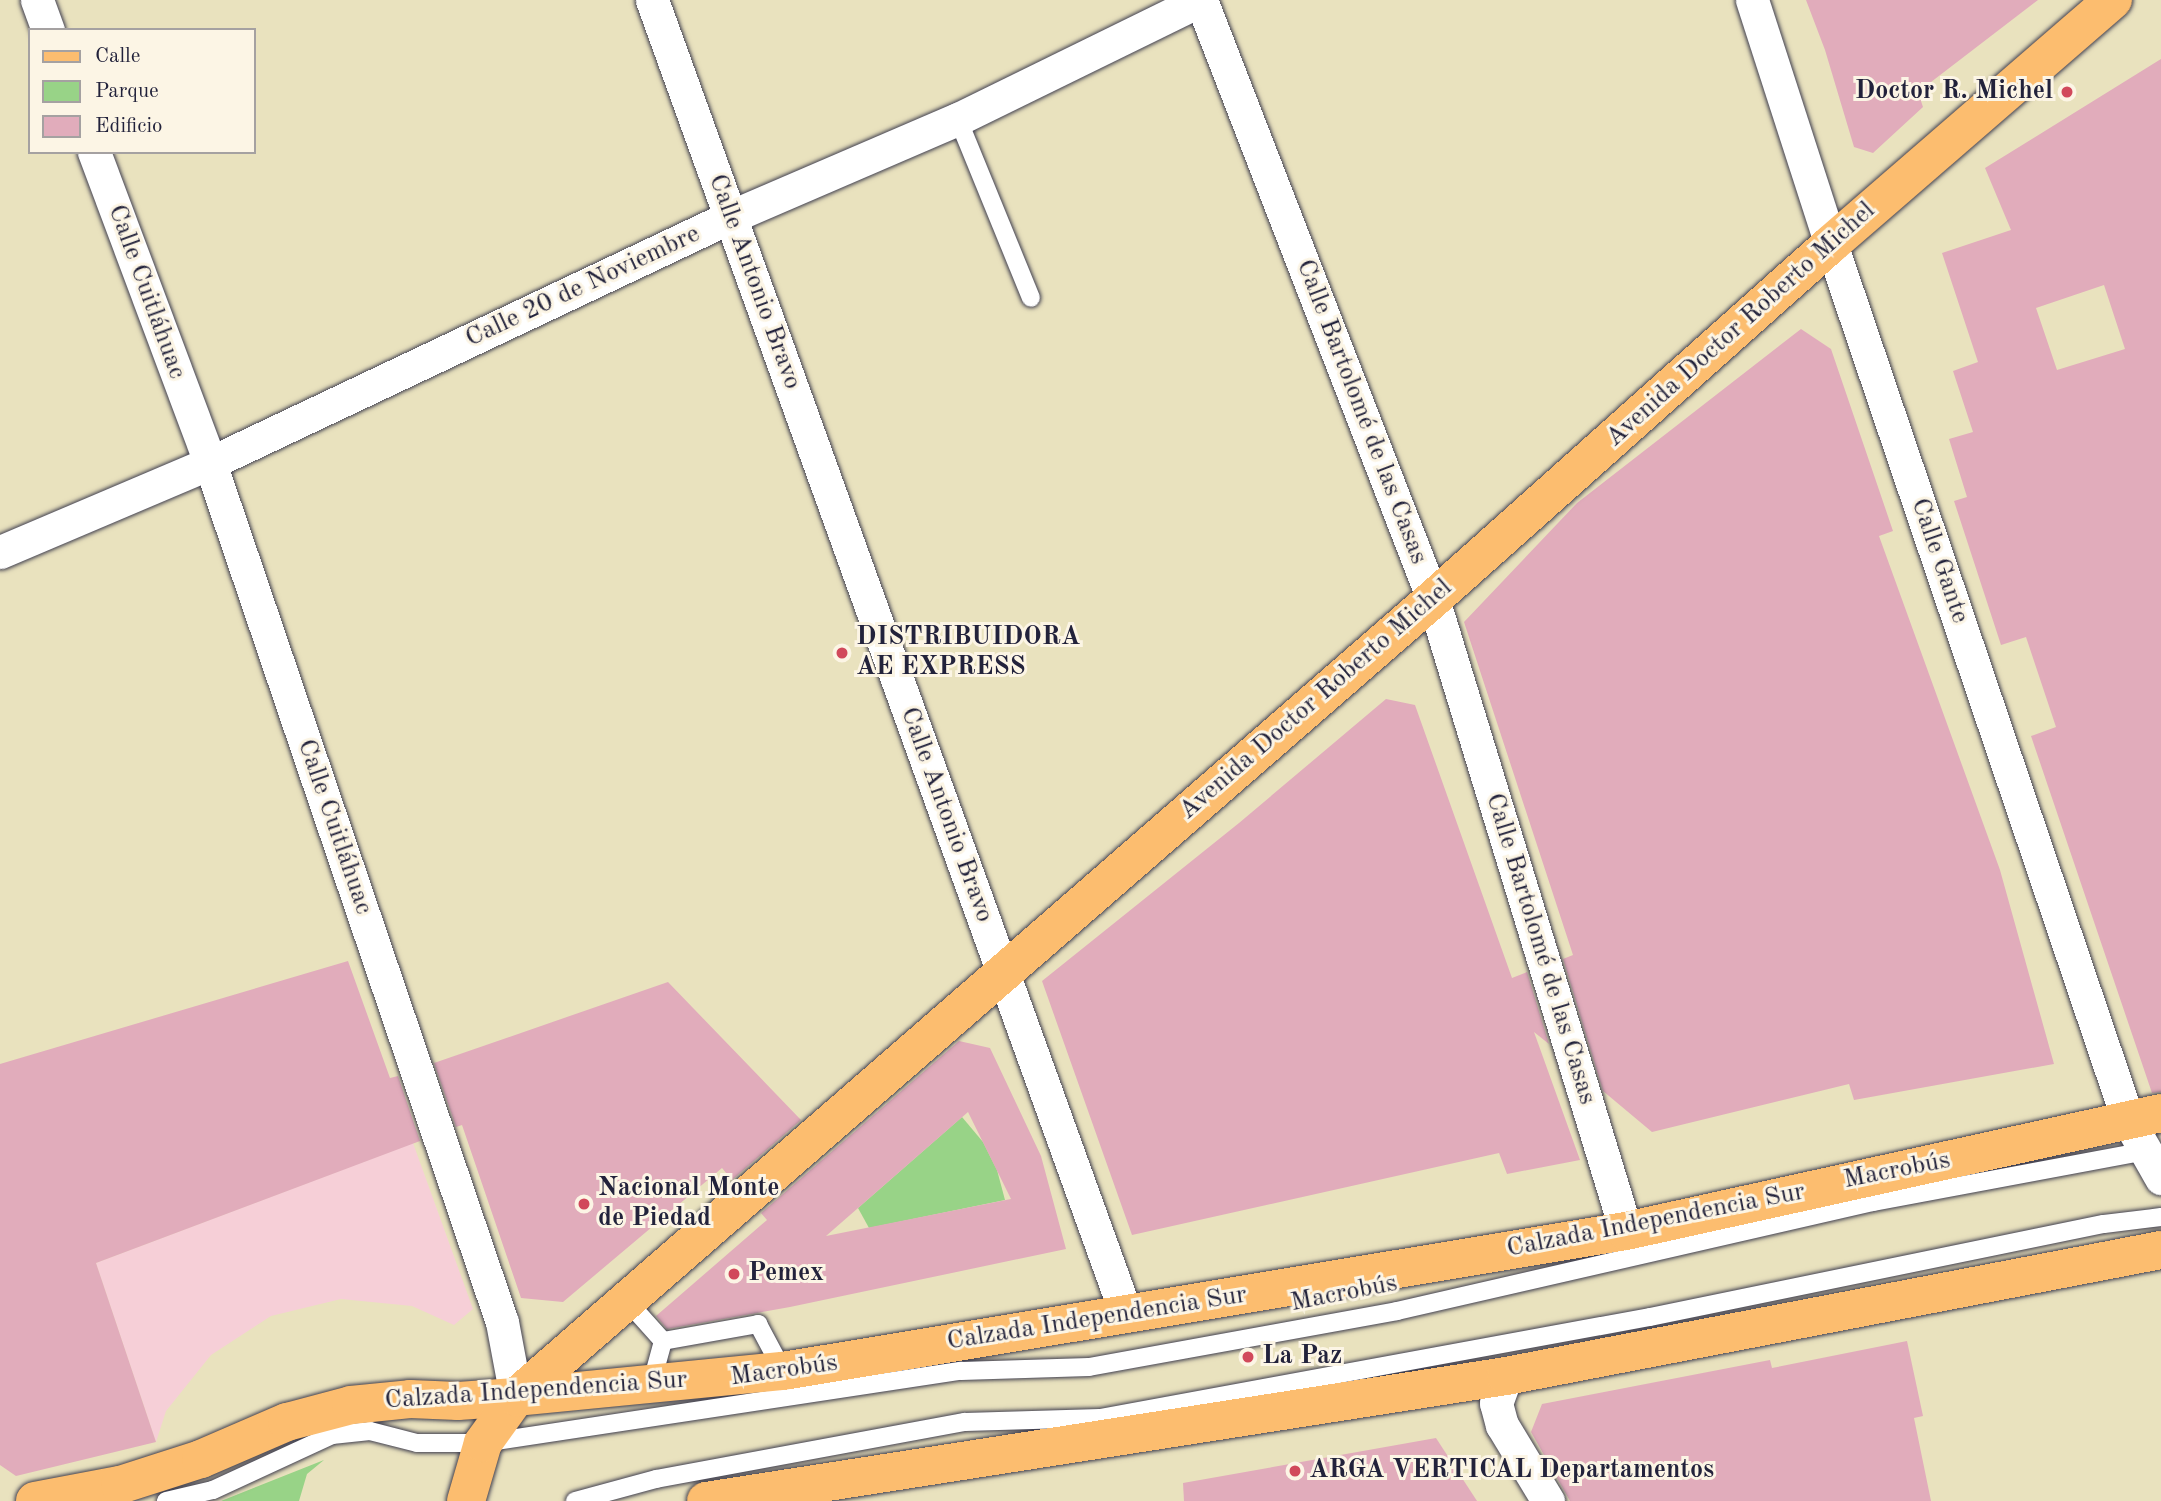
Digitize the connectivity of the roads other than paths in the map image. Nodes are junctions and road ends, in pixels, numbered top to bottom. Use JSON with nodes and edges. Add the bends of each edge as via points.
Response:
{"nodes":[{"id":1,"x":37,"y":0,"type":"edge"},
{"id":2,"x":652,"y":0,"type":"edge"},
{"id":3,"x":1201,"y":0,"type":"edge"},
{"id":4,"x":1752,"y":0,"type":"edge"},
{"id":5,"x":2113,"y":0,"type":"edge"},
{"id":6,"x":47,"y":28,"type":"edge"},
{"id":7,"x":958,"y":119,"type":"junction"},
{"id":8,"x":95,"y":154,"type":"edge"},
{"id":9,"x":730,"y":217,"type":"junction"},
{"id":10,"x":1831,"y":244,"type":"junction"},
{"id":11,"x":1031,"y":299,"type":"dead end"},
{"id":12,"x":210,"y":463,"type":"junction"},
{"id":13,"x":0,"y":552,"type":"edge"},
{"id":14,"x":1433,"y":599,"type":"junction"},
{"id":15,"x":1003,"y":972,"type":"junction"},
{"id":16,"x":2152,"y":1142,"type":"edge"},
{"id":17,"x":2161,"y":1217,"type":"edge"},
{"id":18,"x":1626,"y":1231,"type":"junction"},
{"id":19,"x":2161,"y":1250,"type":"edge"},
{"id":20,"x":628,"y":1302,"type":"junction"},
{"id":21,"x":1126,"y":1314,"type":"junction"},
{"id":22,"x":663,"y":1341,"type":"junction"},
{"id":23,"x":783,"y":1371,"type":"junction"},
{"id":24,"x":1506,"y":1376,"type":"junction"},
{"id":25,"x":651,"y":1385,"type":"junction"},
{"id":26,"x":516,"y":1397,"type":"junction"},
{"id":27,"x":483,"y":1443,"type":"junction"},
{"id":28,"x":35,"y":1501,"type":"edge"},
{"id":29,"x":166,"y":1501,"type":"edge"},
{"id":30,"x":466,"y":1501,"type":"edge"},
{"id":31,"x":575,"y":1501,"type":"edge"},
{"id":32,"x":706,"y":1501,"type":"edge"},
{"id":33,"x":1548,"y":1501,"type":"edge"}],
"edges":[{"from":1,"to":6,"type":"street"},
{"from":2,"to":9,"type":"street","name":"Calle Antonio Bravo"},
{"from":3,"to":7,"type":"street","name":"Calle 20 de Noviembre"},
{"from":3,"to":14,"type":"street","name":"Calle Bartolomé de las Casas"},
{"from":4,"to":10,"type":"street","name":"Calle Gante"},
{"from":5,"to":10,"type":"main road","name":"Avenida Doctor Roberto Michel"},
{"from":7,"to":9,"type":"street","name":"Calle 20 de Noviembre"},
{"from":7,"to":11,"type":"lane"},
{"from":8,"to":12,"type":"street","name":"Calle Cuitláhuac"},
{"from":9,"to":12,"type":"street","name":"Calle 20 de Noviembre"},
{"from":9,"to":15,"type":"street","name":"Calle Antonio Bravo"},
{"from":10,"to":14,"type":"main road","name":"Avenida Doctor Roberto Michel"},
{"from":10,"to":16,"type":"street","name":"Calle Gante"},
{"from":12,"to":13,"type":"street","name":"Calle 20 de Noviembre"},
{"from":12,"to":26,"type":"street","name":"Calle Cuitláhuac","via":[[502,1322]]},
{"from":14,"to":15,"type":"main road","name":"Avenida Doctor Roberto Michel"},
{"from":14,"to":18,"type":"street","name":"Calle Bartolomé de las Casas"},
{"from":15,"to":20,"type":"main road","name":"Avenida Doctor Roberto Michel"},
{"from":15,"to":21,"type":"street","name":"Calle Antonio Bravo"},
{"from":16,"to":18,"type":"main road","name":"Calzada Independencia Sur"},
{"from":16,"to":27,"type":"lane","name":"Macrobús","via":[[1396,1311],[1089,1367],[961,1371]]},
{"from":17,"to":31,"type":"lane","via":[[2104,1224],[1650,1317],[1114,1416],[965,1422],[656,1479]]},
{"from":18,"to":21,"type":"main road","name":"Calzada Independencia Sur"},
{"from":19,"to":24,"type":"main road"},
{"from":20,"to":22,"type":"lane"},
{"from":20,"to":26,"type":"main road","name":"Avenida Doctor Roberto Michel"},
{"from":21,"to":23,"type":"main road","name":"Calzada Independencia Sur"},
{"from":22,"to":23,"type":"lane","via":[[758,1324]]},
{"from":22,"to":25,"type":"lane"},
{"from":23,"to":25,"type":"main road","name":"Calzada Independencia Sur"},
{"from":24,"to":32,"type":"main road"},
{"from":24,"to":33,"type":"street","via":[[1496,1403],[1502,1425]]},
{"from":25,"to":26,"type":"main road","name":"Calzada Independencia Sur"},
{"from":26,"to":27,"type":"main road"},
{"from":26,"to":28,"type":"main road","name":"Calzada Independencia Sur","via":[[351,1405],[287,1422],[201,1459],[120,1485]]},
{"from":27,"to":29,"type":"lane","name":"Macrobús","via":[[417,1444],[370,1431],[332,1435],[213,1490]]},
{"from":27,"to":30,"type":"main road"}]}
